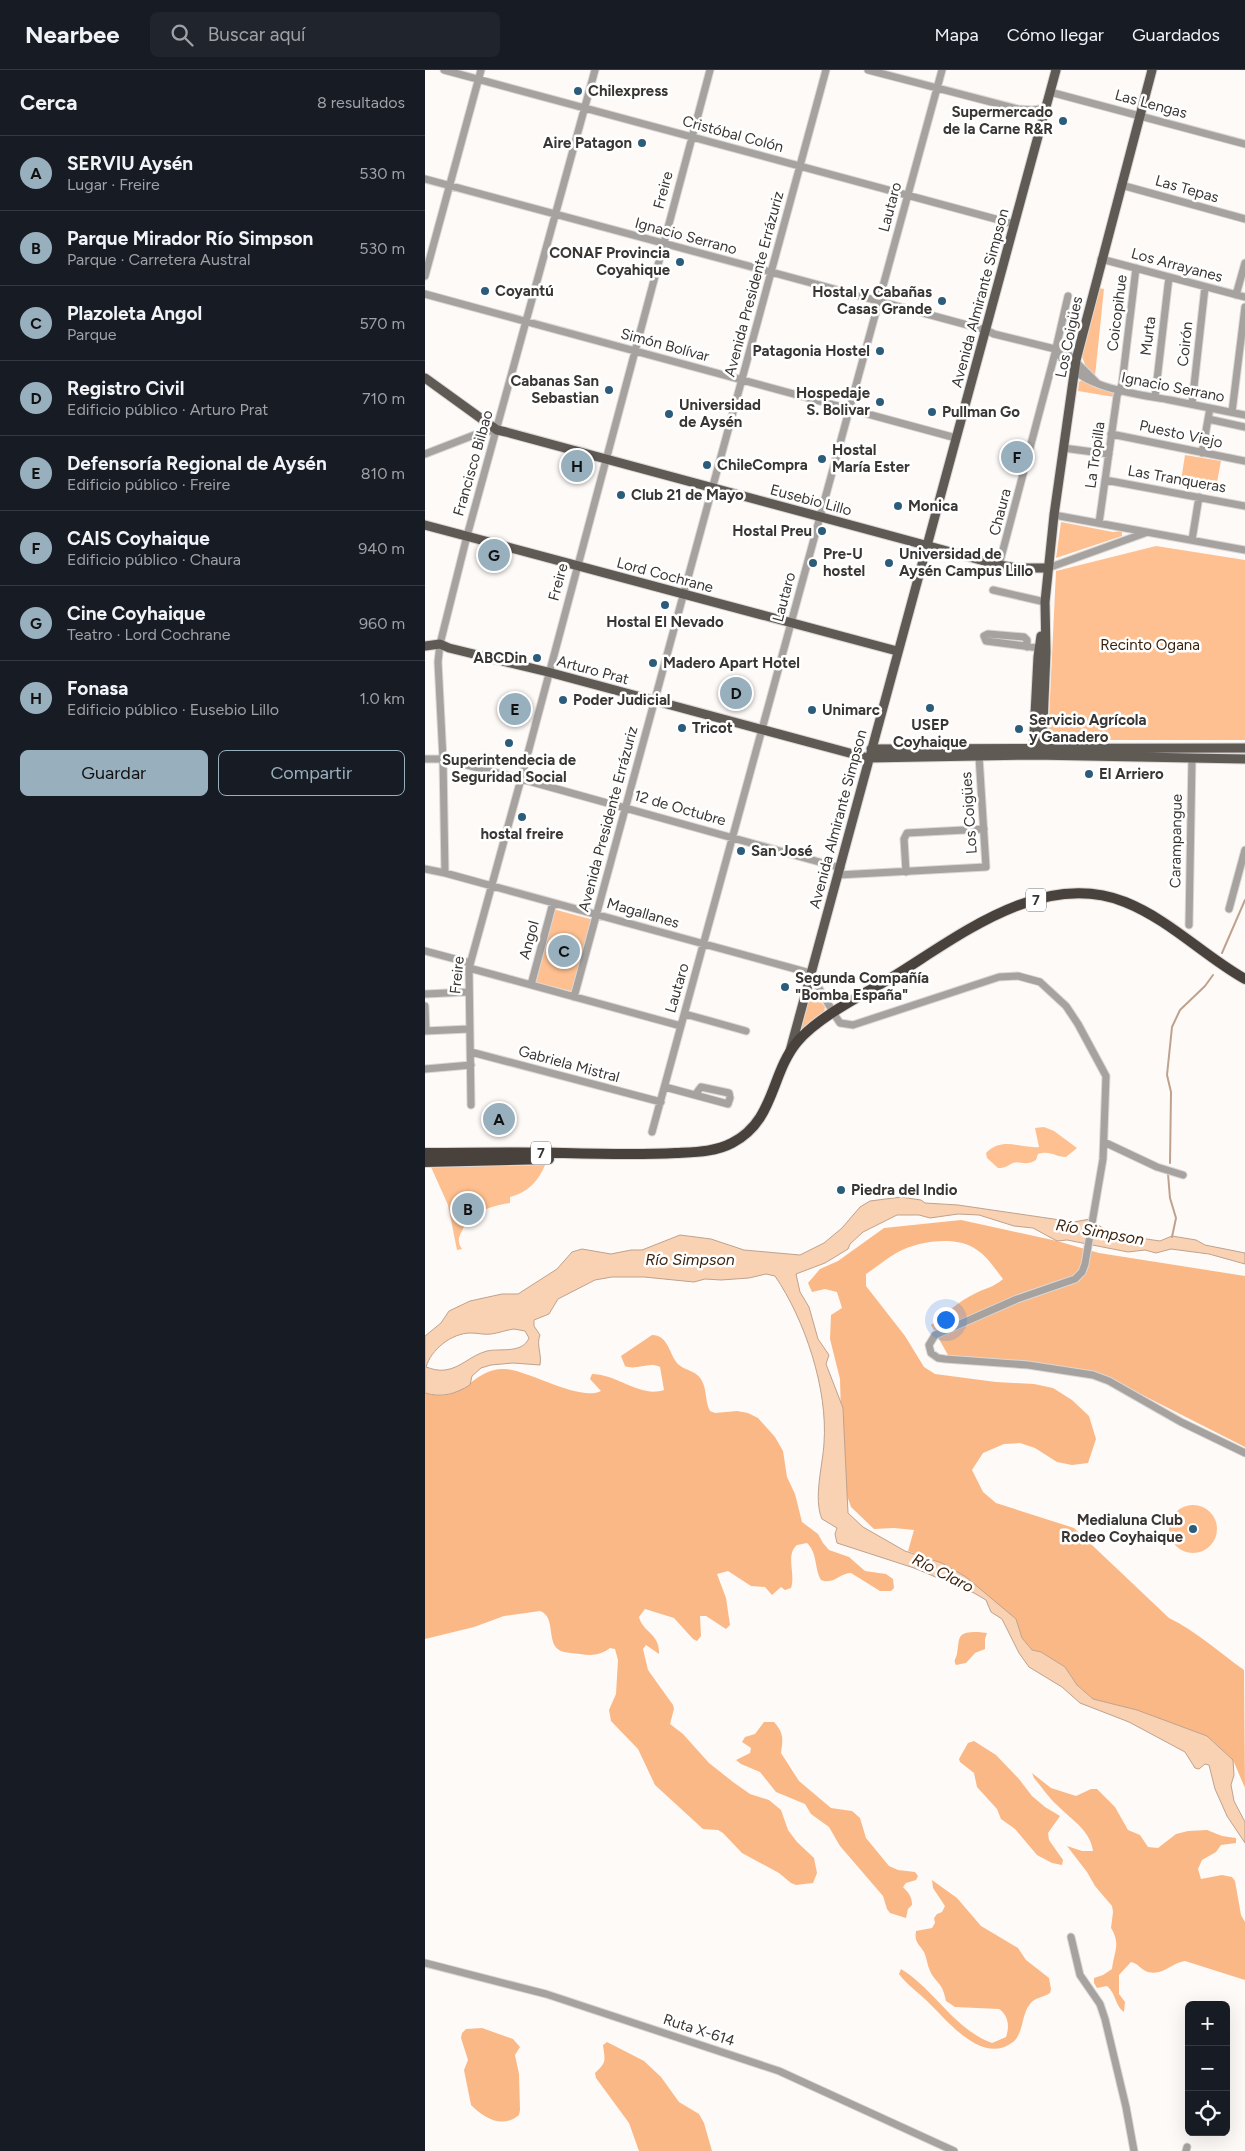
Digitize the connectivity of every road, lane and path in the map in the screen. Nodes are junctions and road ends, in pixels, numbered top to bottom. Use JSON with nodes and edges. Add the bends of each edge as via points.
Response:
{"nodes":[{"id":1,"x":444,"y":70,"type":"edge"},
{"id":2,"x":481,"y":70,"type":"edge"},
{"id":3,"x":595,"y":70,"type":"edge"},
{"id":4,"x":710,"y":70,"type":"edge"},
{"id":5,"x":827,"y":70,"type":"edge"},
{"id":6,"x":868,"y":70,"type":"edge"},
{"id":7,"x":942,"y":70,"type":"edge"},
{"id":8,"x":1056,"y":70,"type":"edge"},
{"id":9,"x":1152,"y":70,"type":"edge"},
{"id":10,"x":478,"y":80,"type":"junction"},
{"id":11,"x":937,"y":88,"type":"junction"},
{"id":12,"x":1050,"y":92,"type":"junction"},
{"id":13,"x":1046,"y":108,"type":"junction"},
{"id":14,"x":585,"y":109,"type":"junction"},
{"id":15,"x":1140,"y":115,"type":"junction"},
{"id":16,"x":691,"y":137,"type":"junction"},
{"id":17,"x":1245,"y":144,"type":"edge"},
{"id":18,"x":800,"y":166,"type":"junction"},
{"id":19,"x":425,"y":179,"type":"edge"},
{"id":20,"x":1121,"y":185,"type":"junction"},
{"id":21,"x":449,"y":186,"type":"junction"},
{"id":22,"x":908,"y":195,"type":"junction"},
{"id":23,"x":556,"y":215,"type":"junction"},
{"id":24,"x":1245,"y":219,"type":"edge"},
{"id":25,"x":1014,"y":224,"type":"junction"},
{"id":26,"x":663,"y":244,"type":"junction"},
{"id":27,"x":1101,"y":259,"type":"junction"},
{"id":28,"x":1245,"y":263,"type":"edge"},
{"id":29,"x":1136,"y":268,"type":"junction"},
{"id":30,"x":771,"y":274,"type":"junction"},
{"id":31,"x":425,"y":276,"type":"edge"},
{"id":32,"x":1169,"y":277,"type":"junction"},
{"id":33,"x":1205,"y":287,"type":"junction"},
{"id":34,"x":425,"y":294,"type":"edge"},
{"id":35,"x":1236,"y":295,"type":"junction"},
{"id":36,"x":1068,"y":296,"type":"dead end"},
{"id":37,"x":1245,"y":297,"type":"edge"},
{"id":38,"x":879,"y":302,"type":"junction"},
{"id":39,"x":1245,"y":307,"type":"edge"},
{"id":40,"x":527,"y":322,"type":"junction"},
{"id":41,"x":986,"y":330,"type":"junction"},
{"id":42,"x":1055,"y":349,"type":"junction"},
{"id":43,"x":634,"y":351,"type":"junction"},
{"id":44,"x":1075,"y":360,"type":"junction"},
{"id":45,"x":1074,"y":371,"type":"junction"},
{"id":46,"x":425,"y":378,"type":"edge"},
{"id":47,"x":742,"y":380,"type":"junction"},
{"id":48,"x":1097,"y":383,"type":"junction"},
{"id":49,"x":1119,"y":391,"type":"junction"},
{"id":50,"x":1155,"y":397,"type":"junction"},
{"id":51,"x":1192,"y":404,"type":"junction"},
{"id":52,"x":1210,"y":408,"type":"junction"},
{"id":53,"x":849,"y":409,"type":"junction"},
{"id":54,"x":1231,"y":412,"type":"junction"},
{"id":55,"x":1245,"y":415,"type":"edge"},
{"id":56,"x":1208,"y":419,"type":"junction"},
{"id":57,"x":1245,"y":427,"type":"edge"},
{"id":58,"x":497,"y":430,"type":"junction"},
{"id":59,"x":1111,"y":434,"type":"junction"},
{"id":60,"x":956,"y":438,"type":"junction"},
{"id":61,"x":1063,"y":448,"type":"junction"},
{"id":62,"x":1202,"y":453,"type":"junction"},
{"id":63,"x":425,"y":454,"type":"edge"},
{"id":64,"x":1109,"y":454,"type":"junction"},
{"id":65,"x":605,"y":459,"type":"junction"},
{"id":66,"x":1245,"y":461,"type":"edge"},
{"id":67,"x":1105,"y":480,"type":"junction"},
{"id":68,"x":713,"y":488,"type":"junction"},
{"id":69,"x":1199,"y":498,"type":"junction"},
{"id":70,"x":1245,"y":506,"type":"edge"},
{"id":71,"x":1054,"y":515,"type":"junction"},
{"id":72,"x":820,"y":516,"type":"junction"},
{"id":73,"x":1099,"y":522,"type":"junction"},
{"id":74,"x":425,"y":525,"type":"edge"},
{"id":75,"x":1145,"y":533,"type":"junction"},
{"id":76,"x":467,"y":536,"type":"junction"},
{"id":77,"x":1192,"y":540,"type":"junction"},
{"id":78,"x":927,"y":545,"type":"junction"},
{"id":79,"x":1245,"y":550,"type":"edge"},
{"id":80,"x":999,"y":565,"type":"junction"},
{"id":81,"x":576,"y":566,"type":"junction"},
{"id":82,"x":1048,"y":568,"type":"junction"},
{"id":83,"x":993,"y":590,"type":"dead end"},
{"id":84,"x":683,"y":594,"type":"junction"},
{"id":85,"x":1045,"y":602,"type":"junction"},
{"id":86,"x":1044,"y":615,"type":"junction"},
{"id":87,"x":791,"y":623,"type":"junction"},
{"id":88,"x":440,"y":644,"type":"junction"},
{"id":89,"x":425,"y":646,"type":"edge"},
{"id":90,"x":1027,"y":647,"type":"junction"},
{"id":91,"x":1040,"y":648,"type":"junction"},
{"id":92,"x":897,"y":652,"type":"junction"},
{"id":93,"x":549,"y":672,"type":"junction"},
{"id":94,"x":655,"y":701,"type":"junction"},
{"id":95,"x":762,"y":730,"type":"junction"},
{"id":96,"x":1245,"y":748,"type":"edge"},
{"id":97,"x":871,"y":749,"type":"junction"},
{"id":98,"x":1036,"y":750,"type":"junction"},
{"id":99,"x":979,"y":756,"type":"junction"},
{"id":100,"x":443,"y":758,"type":"junction"},
{"id":101,"x":868,"y":758,"type":"junction"},
{"id":102,"x":1191,"y":758,"type":"junction"},
{"id":103,"x":425,"y":759,"type":"edge"},
{"id":104,"x":1245,"y":759,"type":"edge"},
{"id":105,"x":521,"y":779,"type":"junction"},
{"id":106,"x":626,"y":807,"type":"junction"},
{"id":107,"x":984,"y":829,"type":"junction"},
{"id":108,"x":733,"y":837,"type":"junction"},
{"id":109,"x":1245,"y":850,"type":"edge"},
{"id":110,"x":986,"y":868,"type":"joint"},
{"id":111,"x":425,"y":869,"type":"edge"},
{"id":112,"x":839,"y":871,"type":"junction"},
{"id":113,"x":445,"y":872,"type":"junction"},
{"id":114,"x":907,"y":872,"type":"junction"},
{"id":115,"x":491,"y":886,"type":"junction"},
{"id":116,"x":553,"y":903,"type":"junction"},
{"id":117,"x":1229,"y":910,"type":"dead end"},
{"id":118,"x":597,"y":914,"type":"junction"},
{"id":119,"x":1189,"y":925,"type":"dead end"},
{"id":120,"x":703,"y":944,"type":"junction"},
{"id":121,"x":425,"y":951,"type":"edge"},
{"id":122,"x":469,"y":966,"type":"junction"},
{"id":123,"x":810,"y":973,"type":"junction"},
{"id":124,"x":1245,"y":979,"type":"edge"},
{"id":125,"x":531,"y":985,"type":"junction"},
{"id":126,"x":468,"y":992,"type":"junction"},
{"id":127,"x":425,"y":994,"type":"edge"},
{"id":128,"x":574,"y":997,"type":"junction"},
{"id":129,"x":425,"y":1006,"type":"edge"},
{"id":130,"x":833,"y":1013,"type":"junction"},
{"id":131,"x":685,"y":1014,"type":"junction"},
{"id":132,"x":681,"y":1026,"type":"junction"},
{"id":133,"x":469,"y":1029,"type":"junction"},
{"id":134,"x":426,"y":1031,"type":"edge"},
{"id":135,"x":746,"y":1032,"type":"dead end"},
{"id":136,"x":471,"y":1052,"type":"junction"},
{"id":137,"x":789,"y":1053,"type":"junction"},
{"id":138,"x":471,"y":1065,"type":"junction"},
{"id":139,"x":425,"y":1069,"type":"edge"},
{"id":140,"x":665,"y":1087,"type":"junction"},
{"id":141,"x":695,"y":1095,"type":"dead end"},
{"id":142,"x":661,"y":1102,"type":"junction"},
{"id":143,"x":471,"y":1105,"type":"dead end"},
{"id":144,"x":652,"y":1132,"type":"dead end"},
{"id":145,"x":1104,"y":1142,"type":"junction"},
{"id":146,"x":425,"y":1153,"type":"edge"},
{"id":147,"x":606,"y":1154,"type":"junction"},
{"id":148,"x":425,"y":1162,"type":"edge"},
{"id":149,"x":1183,"y":1175,"type":"dead end"},
{"id":150,"x":1245,"y":1453,"type":"edge"},
{"id":151,"x":1071,"y":1937,"type":"dead end"},
{"id":152,"x":425,"y":1963,"type":"edge"},
{"id":153,"x":954,"y":2151,"type":"edge"},
{"id":154,"x":1134,"y":2151,"type":"edge"}],
"edges":[{"from":1,"to":10,"type":"street","name":"Cristóbal Colón"},
{"from":2,"to":10,"type":"street"},
{"from":3,"to":14,"type":"street","name":"Francisco Bilbao"},
{"from":4,"to":16,"type":"street","name":"Freire"},
{"from":5,"to":18,"type":"street","name":"Avenida Presidente Errázuriz"},
{"from":6,"to":11,"type":"street"},
{"from":7,"to":11,"type":"street","name":"Lautaro"},
{"from":8,"to":12,"type":"main road","name":"Avenida Almirante Simpson"},
{"from":9,"to":15,"type":"main road","name":"Los Coigües"},
{"from":10,"to":14,"type":"street","name":"Cristóbal Colón"},
{"from":10,"to":21,"type":"street"},
{"from":11,"to":13,"type":"street","via":[[1018,109]]},
{"from":11,"to":22,"type":"street","name":"Lautaro"},
{"from":12,"to":13,"type":"main road","name":"Avenida Almirante Simpson"},
{"from":12,"to":15,"type":"street","name":"Las Lengas"},
{"from":13,"to":25,"type":"main road","name":"Avenida Almirante Simpson"},
{"from":14,"to":16,"type":"street","name":"Cristóbal Colón"},
{"from":14,"to":23,"type":"street","name":"Francisco Bilbao"},
{"from":15,"to":17,"type":"street","name":"Las Lengas"},
{"from":15,"to":20,"type":"main road","name":"Los Coigües"},
{"from":16,"to":18,"type":"street","name":"Cristóbal Colón"},
{"from":16,"to":26,"type":"street","name":"Freire"},
{"from":18,"to":22,"type":"street","name":"Cristóbal Colón"},
{"from":18,"to":30,"type":"street","name":"Avenida Presidente Errázuriz"},
{"from":19,"to":21,"type":"street","name":"Ignacio Serrano"},
{"from":20,"to":24,"type":"street","name":"Las Tepas"},
{"from":20,"to":27,"type":"main road","name":"Los Coigües"},
{"from":21,"to":23,"type":"street","name":"Ignacio Serrano"},
{"from":21,"to":31,"type":"street"},
{"from":22,"to":25,"type":"street","name":"Cristóbal Colón"},
{"from":22,"to":38,"type":"street","name":"Lautaro"},
{"from":23,"to":26,"type":"street","name":"Ignacio Serrano"},
{"from":23,"to":40,"type":"street","name":"Francisco Bilbao"},
{"from":25,"to":41,"type":"main road","name":"Avenida Almirante Simpson"},
{"from":26,"to":30,"type":"street","name":"Ignacio Serrano"},
{"from":26,"to":43,"type":"street","name":"Freire"},
{"from":27,"to":29,"type":"street","name":"Los Arrayanes"},
{"from":27,"to":44,"type":"main road","name":"Los Coigües"},
{"from":28,"to":35,"type":"street"},
{"from":29,"to":32,"type":"street","name":"Los Arrayanes"},
{"from":29,"to":49,"type":"street","name":"Coicopihue"},
{"from":30,"to":38,"type":"street","name":"Ignacio Serrano"},
{"from":30,"to":47,"type":"street","name":"Avenida Presidente Errázuriz"},
{"from":32,"to":33,"type":"street","name":"Los Arrayanes"},
{"from":32,"to":50,"type":"street","name":"Murta"},
{"from":33,"to":35,"type":"street","name":"Los Arrayanes"},
{"from":33,"to":51,"type":"street","name":"Coirón"},
{"from":34,"to":40,"type":"street","name":"Simón Bolívar"},
{"from":35,"to":37,"type":"street","name":"Los Arrayanes"},
{"from":36,"to":42,"type":"street","name":"Chaura"},
{"from":38,"to":41,"type":"street","name":"Ignacio Serrano"},
{"from":38,"to":53,"type":"street","name":"Lautaro"},
{"from":39,"to":54,"type":"street"},
{"from":40,"to":43,"type":"street","name":"Simón Bolívar"},
{"from":40,"to":58,"type":"street","name":"Francisco Bilbao"},
{"from":41,"to":42,"type":"street","name":"Ignacio Serrano"},
{"from":41,"to":60,"type":"main road","name":"Avenida Almirante Simpson"},
{"from":42,"to":44,"type":"street","name":"Ignacio Serrano"},
{"from":42,"to":45,"type":"street","name":"Ignacio Serrano"},
{"from":42,"to":80,"type":"street","name":"Chaura"},
{"from":43,"to":47,"type":"street","name":"Simón Bolívar"},
{"from":43,"to":65,"type":"street","name":"Freire"},
{"from":44,"to":45,"type":"main road","name":"Los Coigües"},
{"from":44,"to":48,"type":"street","name":"Ignacio Serrano"},
{"from":45,"to":48,"type":"street","name":"Ignacio Serrano"},
{"from":45,"to":61,"type":"main road","name":"Los Coigües"},
{"from":46,"to":58,"type":"main road","name":"Eusebio Lillo"},
{"from":47,"to":53,"type":"street","name":"Simón Bolívar"},
{"from":47,"to":68,"type":"street","name":"Avenida Presidente Errázuriz"},
{"from":48,"to":49,"type":"street","name":"Ignacio Serrano"},
{"from":49,"to":50,"type":"street","name":"Ignacio Serrano"},
{"from":49,"to":59,"type":"street","name":"La Tropilla"},
{"from":50,"to":51,"type":"street","name":"Ignacio Serrano"},
{"from":51,"to":52,"type":"street","name":"Ignacio Serrano"},
{"from":52,"to":54,"type":"street","name":"Ignacio Serrano"},
{"from":52,"to":56,"type":"street"},
{"from":53,"to":60,"type":"street","name":"Simón Bolívar"},
{"from":53,"to":72,"type":"street","name":"Lautaro"},
{"from":54,"to":55,"type":"street","name":"Ignacio Serrano"},
{"from":56,"to":57,"type":"street"},
{"from":56,"to":62,"type":"street"},
{"from":58,"to":63,"type":"street","via":[[482,432]]},
{"from":58,"to":65,"type":"main road","name":"Eusebio Lillo"},
{"from":58,"to":76,"type":"street","name":"Francisco Bilbao"},
{"from":59,"to":62,"type":"street","name":"Puesto Viejo"},
{"from":59,"to":64,"type":"street","name":"La Tropilla"},
{"from":60,"to":78,"type":"main road","name":"Avenida Almirante Simpson"},
{"from":61,"to":64,"type":"street"},
{"from":61,"to":71,"type":"main road","name":"Los Coigües"},
{"from":62,"to":66,"type":"street","name":"Puesto Viejo"},
{"from":64,"to":67,"type":"street","name":"La Tropilla"},
{"from":65,"to":68,"type":"main road","name":"Eusebio Lillo"},
{"from":65,"to":81,"type":"street","name":"Freire"},
{"from":67,"to":69,"type":"street","name":"Las Tranqueras"},
{"from":67,"to":73,"type":"street","name":"La Tropilla"},
{"from":68,"to":72,"type":"main road","name":"Eusebio Lillo"},
{"from":68,"to":84,"type":"street","name":"Avenida Presidente Errázuriz"},
{"from":69,"to":70,"type":"street","name":"Las Tranqueras"},
{"from":69,"to":77,"type":"street"},
{"from":71,"to":73,"type":"street","name":"Eusebio Lillo"},
{"from":71,"to":82,"type":"main road","name":"Los Coigües"},
{"from":72,"to":78,"type":"main road","name":"Eusebio Lillo"},
{"from":72,"to":87,"type":"street","name":"Lautaro"},
{"from":73,"to":75,"type":"street","name":"Eusebio Lillo"},
{"from":74,"to":76,"type":"main road","name":"Lord Cochrane"},
{"from":75,"to":77,"type":"street","name":"Eusebio Lillo"},
{"from":75,"to":82,"type":"street","name":"Eusebio Lillo"},
{"from":76,"to":81,"type":"main road","name":"Lord Cochrane"},
{"from":76,"to":88,"type":"street","name":"Francisco Bilbao"},
{"from":77,"to":79,"type":"street","name":"Eusebio Lillo"},
{"from":78,"to":80,"type":"main road","name":"Eusebio Lillo"},
{"from":78,"to":92,"type":"main road","name":"Avenida Almirante Simpson"},
{"from":80,"to":82,"type":"main road","name":"Eusebio Lillo"},
{"from":81,"to":84,"type":"main road","name":"Lord Cochrane"},
{"from":81,"to":93,"type":"street","name":"Freire"},
{"from":82,"to":85,"type":"main road","name":"Los Coigües"},
{"from":83,"to":85,"type":"street"},
{"from":84,"to":87,"type":"main road","name":"Lord Cochrane"},
{"from":84,"to":94,"type":"street","name":"Avenida Presidente Errázuriz"},
{"from":85,"to":86,"type":"main road","name":"Los Coigües"},
{"from":86,"to":91,"type":"main road","name":"Los Coigües"},
{"from":86,"to":98,"type":"main road","name":"Los Coigües","via":[[1046,652]]},
{"from":87,"to":92,"type":"main road","name":"Lord Cochrane"},
{"from":87,"to":95,"type":"street","name":"Lautaro"},
{"from":88,"to":89,"type":"main road","name":"Arturo Prat"},
{"from":88,"to":93,"type":"main road","name":"Arturo Prat"},
{"from":88,"to":100,"type":"street","name":"Francisco Bilbao"},
{"from":90,"to":90,"type":"street","via":[[986,641],[984,638],[988,634],[1024,637]]},
{"from":90,"to":91,"type":"street"},
{"from":91,"to":98,"type":"main road","name":"Los Coigües"},
{"from":92,"to":97,"type":"main road","name":"Avenida Almirante Simpson"},
{"from":93,"to":94,"type":"main road","name":"Arturo Prat"},
{"from":93,"to":105,"type":"street","name":"Freire"},
{"from":94,"to":95,"type":"main road","name":"Arturo Prat"},
{"from":94,"to":106,"type":"street","name":"Avenida Presidente Errázuriz"},
{"from":95,"to":101,"type":"main road","name":"Arturo Prat"},
{"from":95,"to":108,"type":"street","name":"Lautaro"},
{"from":96,"to":98,"type":"main road"},
{"from":97,"to":98,"type":"main road"},
{"from":97,"to":101,"type":"main road","name":"Avenida Almirante Simpson"},
{"from":98,"to":99,"type":"main road","name":"Arturo Prat"},
{"from":98,"to":102,"type":"main road"},
{"from":99,"to":101,"type":"main road","name":"Arturo Prat"},
{"from":99,"to":107,"type":"street","name":"Los Coigües"},
{"from":100,"to":103,"type":"street","name":"12 de Octubre"},
{"from":100,"to":105,"type":"street","name":"12 de Octubre"},
{"from":100,"to":113,"type":"street","name":"Francisco Bilbao"},
{"from":101,"to":112,"type":"main road","name":"Avenida Almirante Simpson"},
{"from":102,"to":104,"type":"main road"},
{"from":102,"to":119,"type":"street","name":"Carampangue"},
{"from":105,"to":106,"type":"street","name":"12 de Octubre"},
{"from":105,"to":115,"type":"street","name":"Freire"},
{"from":106,"to":108,"type":"street","name":"12 de Octubre"},
{"from":106,"to":118,"type":"street","name":"Avenida Presidente Errázuriz"},
{"from":107,"to":110,"type":"street","name":"Los Coigües"},
{"from":107,"to":114,"type":"street","via":[[907,833],[904,839]]},
{"from":108,"to":112,"type":"street","name":"12 de Octubre"},
{"from":108,"to":120,"type":"street","name":"Lautaro"},
{"from":109,"to":117,"type":"street"},
{"from":110,"to":114,"type":"street","name":"12 de Octubre"},
{"from":111,"to":113,"type":"street","name":"Magallanes"},
{"from":112,"to":114,"type":"street","name":"12 de Octubre"},
{"from":112,"to":123,"type":"main road","name":"Avenida Almirante Simpson"},
{"from":113,"to":115,"type":"street","name":"Magallanes"},
{"from":115,"to":116,"type":"street","name":"Magallanes"},
{"from":115,"to":122,"type":"street","name":"Freire"},
{"from":116,"to":118,"type":"street","name":"Magallanes"},
{"from":116,"to":125,"type":"street","name":"Angol"},
{"from":118,"to":120,"type":"street","name":"Magallanes"},
{"from":118,"to":128,"type":"street","name":"Avenida Presidente Errázuriz"},
{"from":120,"to":123,"type":"street","name":"Magallanes"},
{"from":120,"to":131,"type":"street","name":"Lautaro"},
{"from":121,"to":122,"type":"street"},
{"from":122,"to":125,"type":"street"},
{"from":122,"to":126,"type":"street","name":"Freire"},
{"from":123,"to":130,"type":"street"},
{"from":123,"to":137,"type":"main road","name":"Avenida Almirante Simpson"},
{"from":124,"to":130,"type":"highway","number":"7","via":[[1158,919],[1125,902],[1098,895],[1068,895],[1017,906],[950,939]]},
{"from":125,"to":128,"type":"street"},
{"from":126,"to":127,"type":"street"},
{"from":126,"to":133,"type":"street","name":"Freire"},
{"from":128,"to":132,"type":"street"},
{"from":129,"to":134,"type":"street"},
{"from":130,"to":137,"type":"highway","number":"7","via":[[801,1037]]},
{"from":130,"to":145,"type":"street","via":[[840,1023],[853,1025],[999,977],[1018,976],[1040,982],[1066,1006],[1106,1076]]},
{"from":131,"to":132,"type":"street","name":"Lautaro"},
{"from":131,"to":135,"type":"street"},
{"from":132,"to":140,"type":"street","name":"Lautaro"},
{"from":133,"to":134,"type":"street"},
{"from":133,"to":136,"type":"street","name":"Freire"},
{"from":136,"to":138,"type":"street","name":"Freire"},
{"from":136,"to":142,"type":"street","name":"Gabriela Mistral"},
{"from":137,"to":147,"type":"highway","number":"7","via":[[759,1120],[748,1134],[733,1143],[705,1151]]},
{"from":138,"to":139,"type":"street"},
{"from":138,"to":143,"type":"street","name":"Freire"},
{"from":140,"to":141,"type":"street"},
{"from":140,"to":142,"type":"street","name":"Lautaro"},
{"from":142,"to":144,"type":"street","name":"Lautaro"},
{"from":145,"to":149,"type":"street","via":[[1157,1167]]},
{"from":145,"to":150,"type":"street","via":[[1095,1211],[1082,1272],[1075,1280],[1017,1299],[935,1335],[929,1345],[931,1353],[945,1359],[1028,1365],[1093,1375]]},
{"from":146,"to":147,"type":"highway","number":"7"},
{"from":147,"to":148,"type":"highway","number":"7","via":[[568,1159]]},
{"from":151,"to":154,"type":"street","via":[[1081,1975],[1100,2004],[1105,2019]]},
{"from":152,"to":153,"type":"street","name":"Ruta X-614","via":[[546,1994],[779,2071]]}]}
